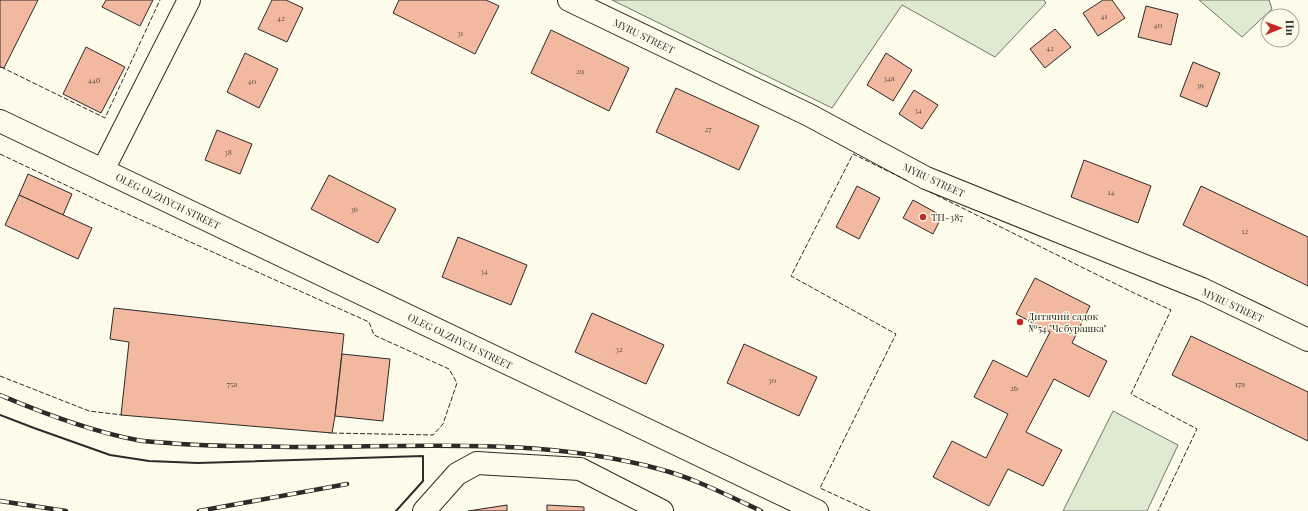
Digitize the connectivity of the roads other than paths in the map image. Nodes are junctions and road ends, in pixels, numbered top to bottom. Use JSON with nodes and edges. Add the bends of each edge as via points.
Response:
{"nodes":[{"id":1,"x":188,"y":0,"type":"edge"},
{"id":2,"x":570,"y":0,"type":"edge"},
{"id":3,"x":0,"y":121,"type":"edge"},
{"id":4,"x":103,"y":170,"type":"junction"},
{"id":5,"x":1308,"y":340,"type":"edge"},
{"id":6,"x":424,"y":511,"type":"edge"},
{"id":7,"x":662,"y":511,"type":"edge"},
{"id":8,"x":817,"y":511,"type":"edge"}],
"edges":[{"from":1,"to":4,"type":"street","name":"OLEG OLZHYCH STREET"},
{"from":2,"to":5,"type":"street","name":"MYRU STREET","via":[[809,115],[926,178],[1202,290]]},
{"from":3,"to":4,"type":"street","name":"OLEG OLZHYCH STREET"},
{"from":4,"to":8,"type":"street","name":"OLEG OLZHYCH STREET"},
{"from":6,"to":7,"type":"street","via":[[458,474],[477,463],[580,469]]}]}
